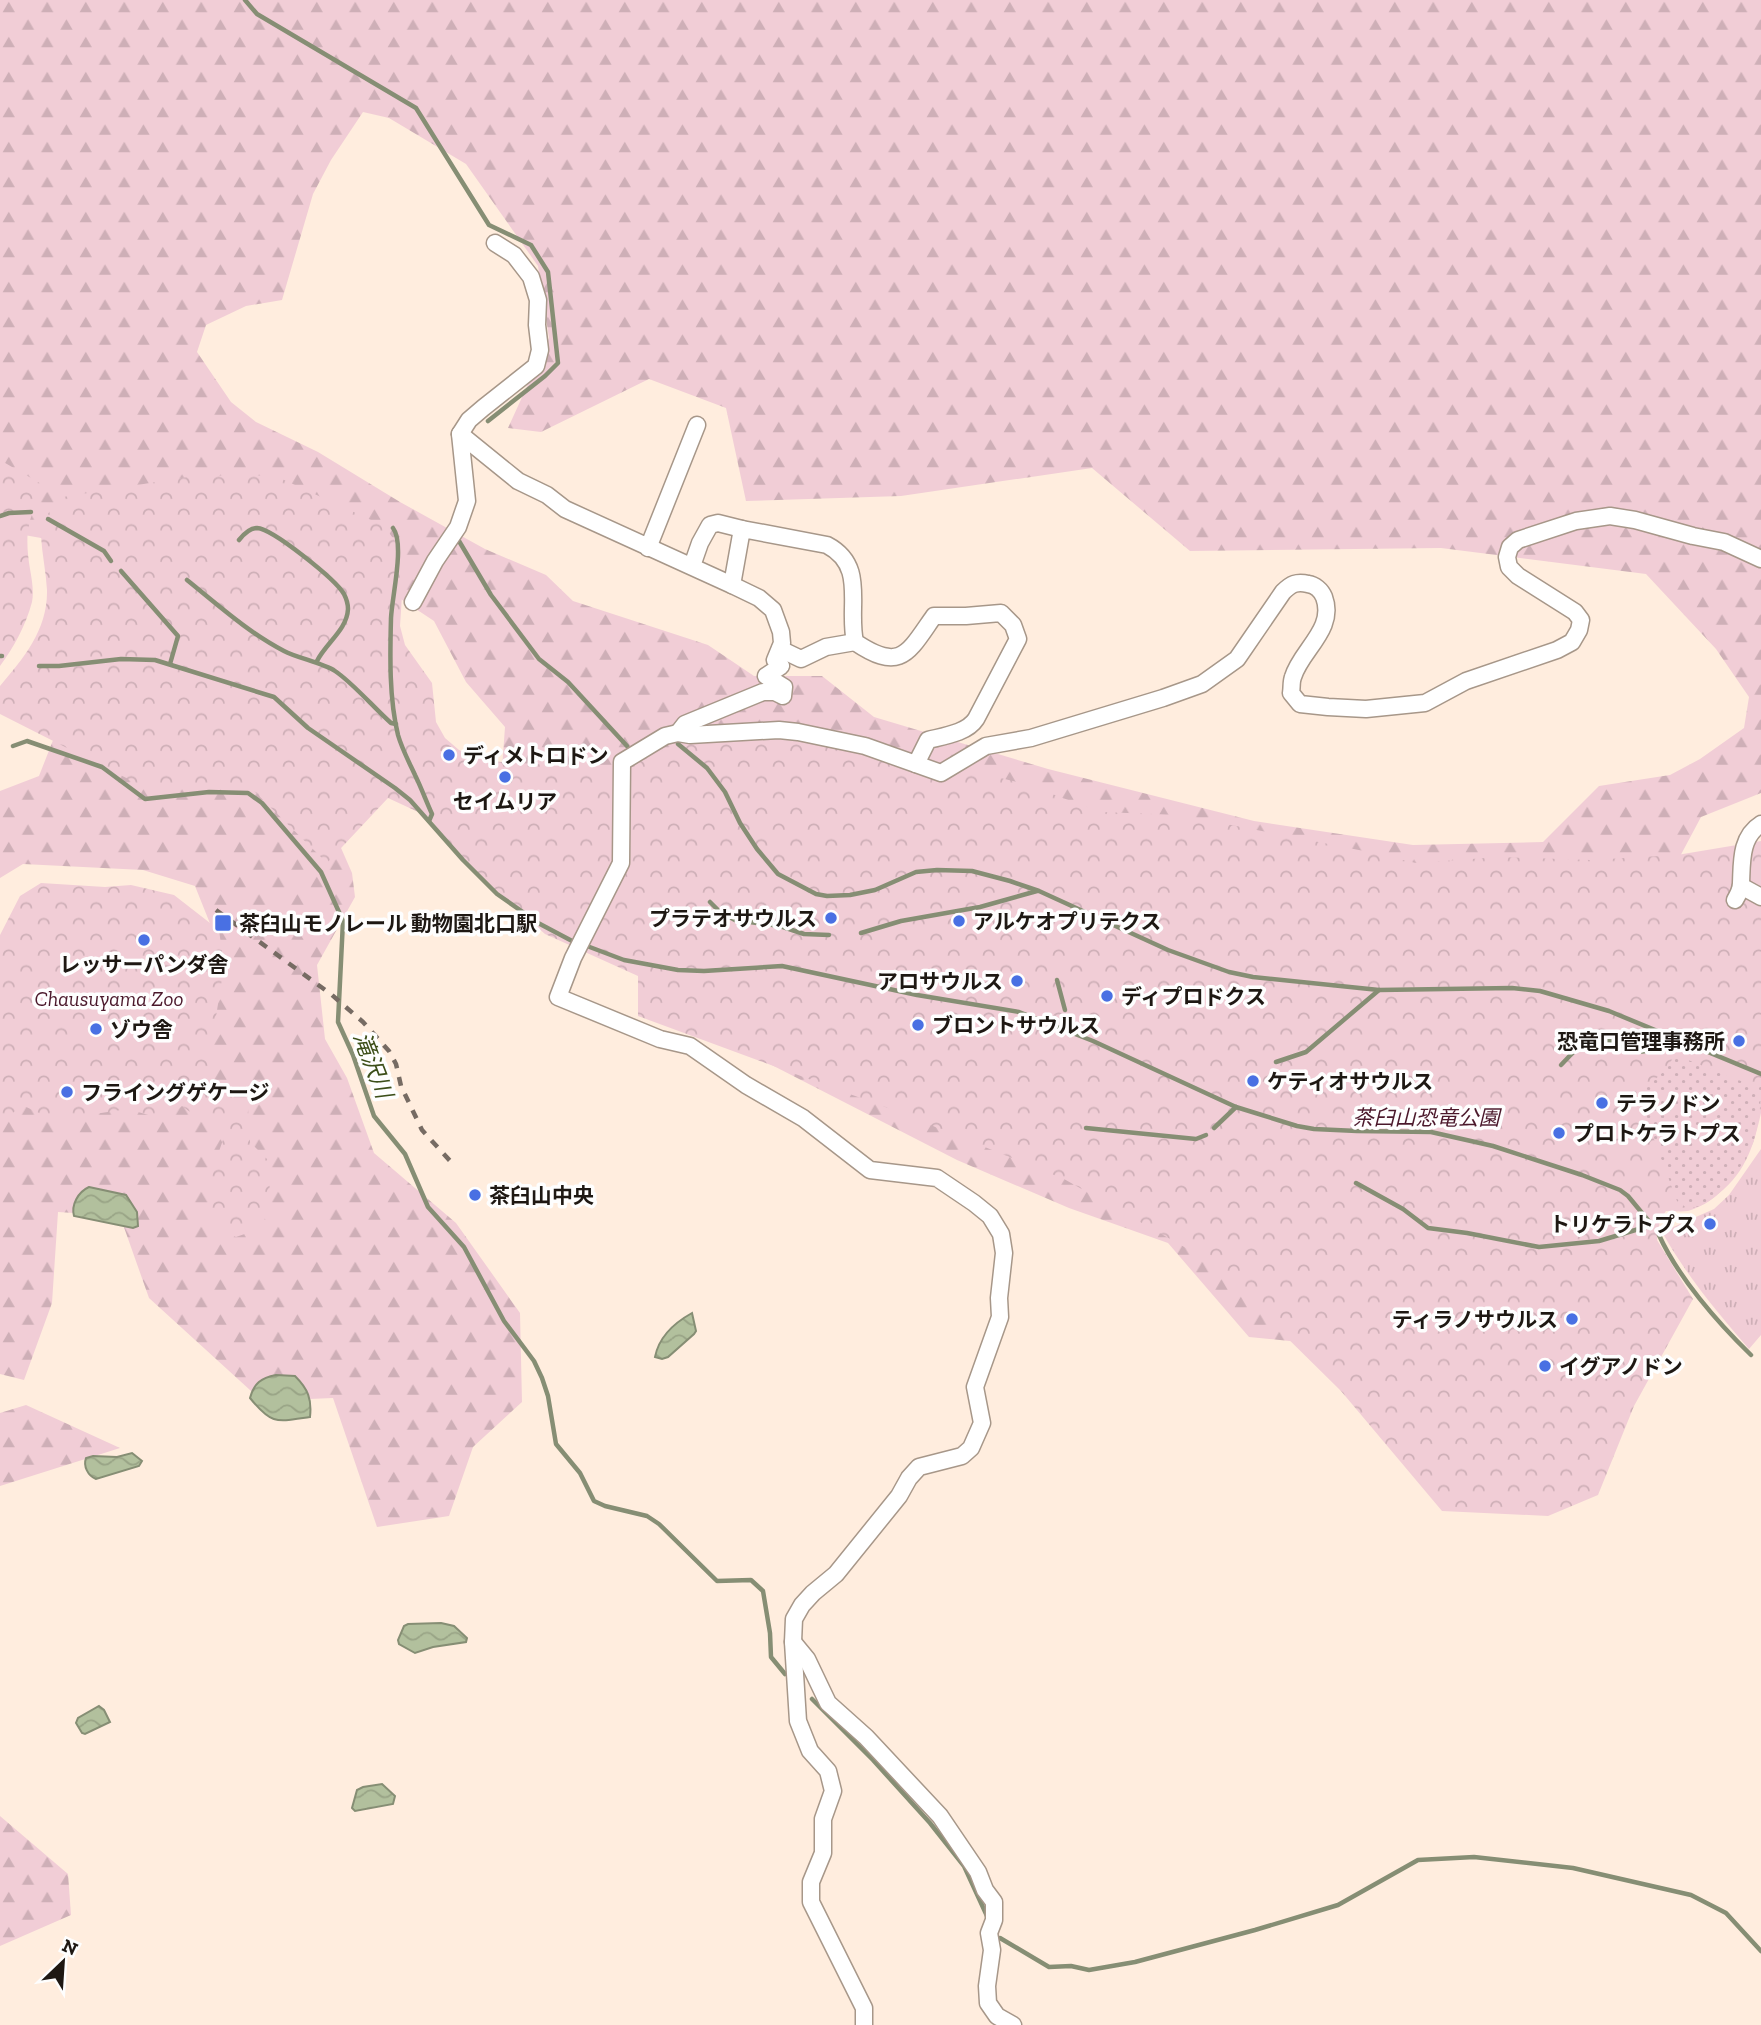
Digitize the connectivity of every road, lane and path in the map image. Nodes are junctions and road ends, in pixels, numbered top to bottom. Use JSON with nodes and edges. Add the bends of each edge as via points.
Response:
{"nodes":[{"id":1,"x":495,"y":243,"type":"dead end"},
{"id":2,"x":697,"y":425,"type":"dead end"},
{"id":3,"x":460,"y":434,"type":"junction"},
{"id":4,"x":742,"y":529,"type":"junction"},
{"id":5,"x":648,"y":548,"type":"junction"},
{"id":6,"x":1761,"y":559,"type":"edge"},
{"id":7,"x":692,"y":566,"type":"junction"},
{"id":8,"x":732,"y":585,"type":"junction"},
{"id":9,"x":413,"y":602,"type":"dead end"},
{"id":10,"x":855,"y":642,"type":"junction"},
{"id":11,"x":780,"y":649,"type":"junction"},
{"id":12,"x":678,"y":733,"type":"junction"},
{"id":13,"x":916,"y":764,"type":"junction"},
{"id":14,"x":1761,"y":824,"type":"edge"},
{"id":15,"x":1761,"y":897,"type":"edge"},
{"id":16,"x":793,"y":1642,"type":"junction"},
{"id":17,"x":864,"y":2025,"type":"edge"},
{"id":18,"x":1013,"y":2025,"type":"edge"}],
"edges":[{"from":1,"to":3,"type":"street","via":[[513,255],[531,277],[538,300],[540,350],[536,366],[469,420]]},
{"from":2,"to":5,"type":"street"},
{"from":3,"to":5,"type":"street","via":[[518,481]]},
{"from":3,"to":9,"type":"street","via":[[467,501],[458,527]]},
{"from":4,"to":7,"type":"street","via":[[710,525]]},
{"from":4,"to":8,"type":"street"},
{"from":4,"to":10,"type":"street","via":[[838,551],[849,565],[854,584]]},
{"from":5,"to":7,"type":"street"},
{"from":6,"to":13,"type":"street","via":[[1724,542],[1610,516],[1576,521],[1518,540],[1510,547],[1509,567],[1575,612],[1581,620],[1572,642],[1466,681],[1425,703],[1366,709],[1300,704],[1291,693],[1293,676],[1323,627],[1327,608],[1314,585],[1291,584],[1237,659],[1202,684],[1031,738],[986,746],[941,773]]},
{"from":7,"to":8,"type":"street"},
{"from":8,"to":11,"type":"street","via":[[773,610],[781,632]]},
{"from":10,"to":11,"type":"street","via":[[802,659]]},
{"from":10,"to":13,"type":"street","via":[[889,658],[910,650],[934,616],[1001,612],[1013,625],[1018,639],[972,726],[928,740]]},
{"from":11,"to":12,"type":"street","via":[[775,660],[781,666],[766,676],[784,687],[783,696],[763,692],[685,724]]},
{"from":12,"to":13,"type":"street","via":[[798,732],[864,746]]},
{"from":12,"to":16,"type":"street","via":[[622,762],[621,863],[558,997],[660,1039],[691,1046],[803,1118],[870,1170],[937,1178],[990,1216],[1001,1234],[1004,1253],[1000,1317],[975,1387],[982,1423],[971,1448],[962,1456],[919,1467],[836,1574],[802,1605],[794,1619]]},
{"from":14,"to":15,"type":"street","via":[[1742,853],[1738,893]]},
{"from":16,"to":17,"type":"street","via":[[798,1721],[810,1751],[828,1771],[833,1791],[823,1819],[823,1853],[811,1882],[811,1902],[864,2008]]},
{"from":16,"to":18,"type":"street","via":[[807,1658],[828,1703],[940,1816],[978,1872],[994,1902],[988,2003],[997,2016]]}]}
